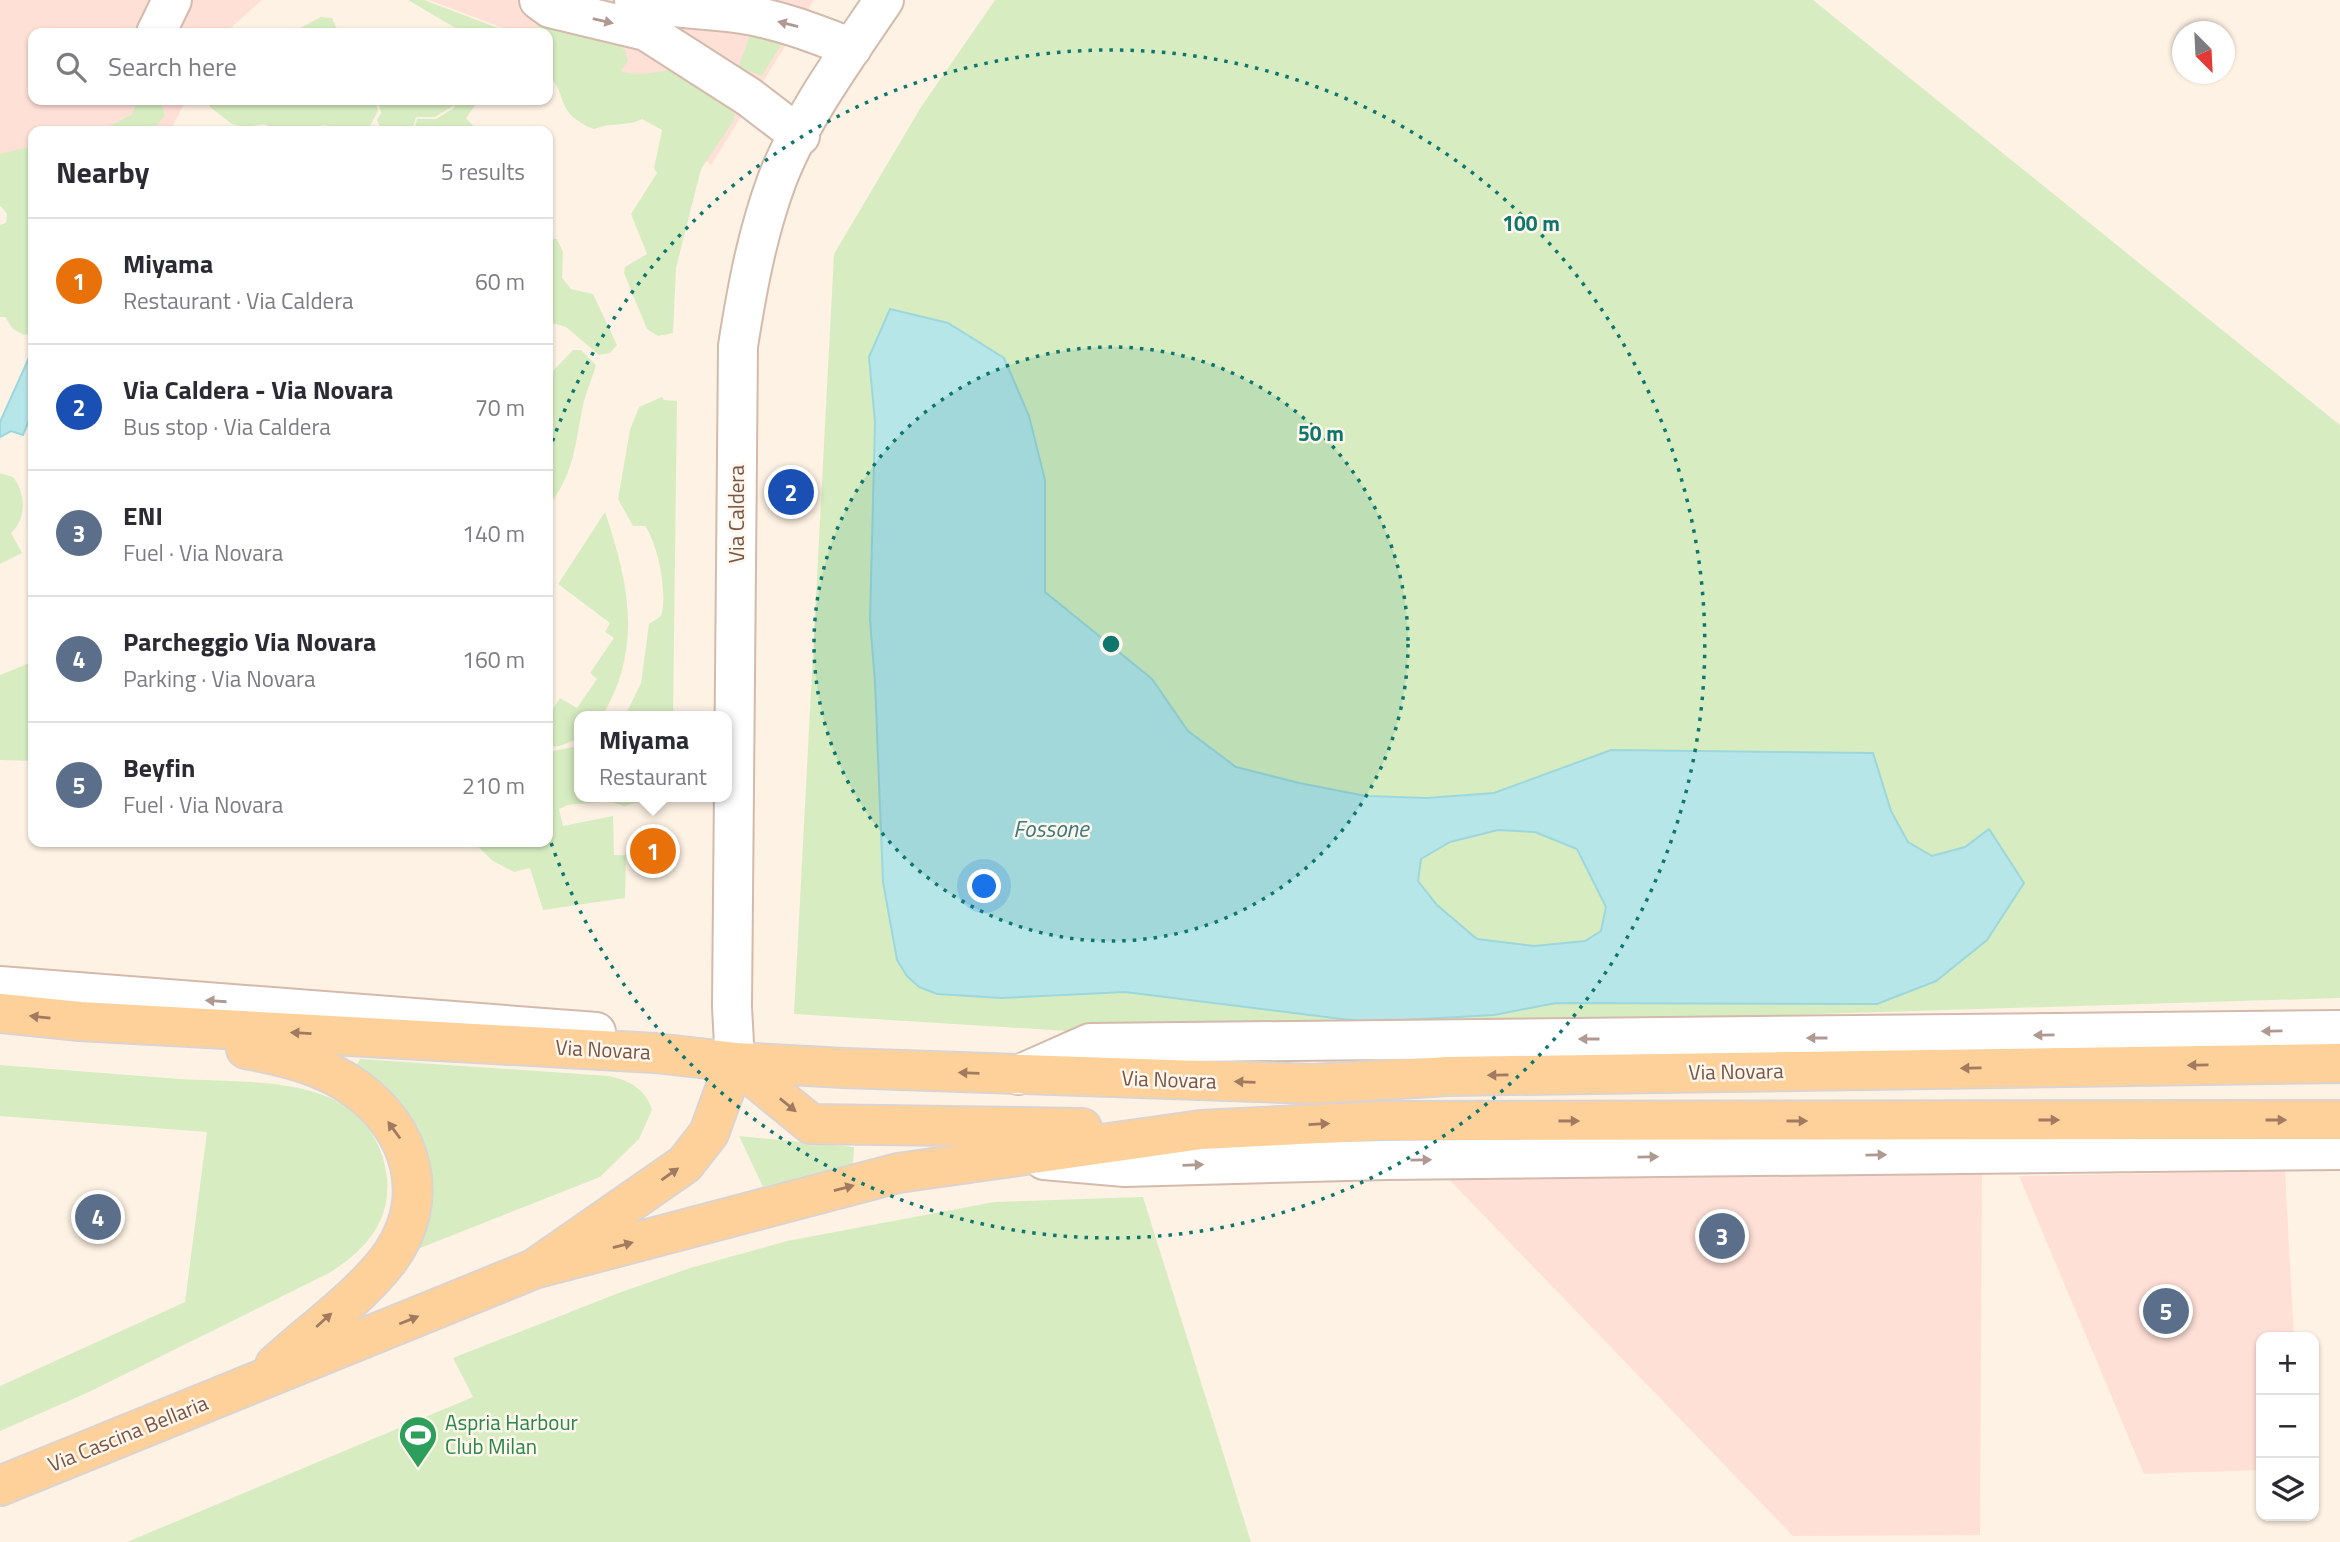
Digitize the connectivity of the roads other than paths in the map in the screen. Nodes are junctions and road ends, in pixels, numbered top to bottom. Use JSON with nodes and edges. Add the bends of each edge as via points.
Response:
{"nodes":[{"id":1,"x":172,"y":0,"type":"edge"},
{"id":2,"x":539,"y":0,"type":"edge"},
{"id":3,"x":634,"y":0,"type":"edge"},
{"id":4,"x":884,"y":0,"type":"edge"},
{"id":5,"x":158,"y":28,"type":"edge"},
{"id":6,"x":852,"y":48,"type":"junction"},
{"id":7,"x":800,"y":136,"type":"junction"},
{"id":8,"x":0,"y":986,"type":"edge"},
{"id":9,"x":0,"y":1013,"type":"edge"},
{"id":10,"x":80,"y":1021,"type":"junction"},
{"id":11,"x":2340,"y":1030,"type":"edge"},
{"id":12,"x":650,"y":1036,"type":"dead end"},
{"id":13,"x":735,"y":1062,"type":"junction"},
{"id":14,"x":2340,"y":1063,"type":"edge"},
{"id":15,"x":1018,"y":1075,"type":"junction"},
{"id":16,"x":2340,"y":1120,"type":"edge"},
{"id":17,"x":1201,"y":1130,"type":"junction"},
{"id":18,"x":2340,"y":1150,"type":"edge"},
{"id":19,"x":1007,"y":1157,"type":"junction"},
{"id":20,"x":534,"y":1269,"type":"junction"},
{"id":21,"x":255,"y":1383,"type":"junction"},
{"id":22,"x":0,"y":1486,"type":"edge"}],
"edges":[{"from":1,"to":5,"type":"street"},
{"from":2,"to":7,"type":"street","one_way":true,"via":[[550,8],[646,31]]},
{"from":6,"to":3,"type":"street","one_way":true,"via":[[794,25]]},
{"from":4,"to":6,"type":"street","name":"Via Caldera"},
{"from":6,"to":7,"type":"street","name":"Via Caldera"},
{"from":7,"to":13,"type":"street","name":"Via Caldera","via":[[778,177],[751,262],[738,346]]},
{"from":12,"to":8,"type":"street","one_way":true},
{"from":10,"to":9,"type":"main road","name":"Via Novara","one_way":true},
{"from":13,"to":10,"type":"main road","name":"Via Novara","one_way":true,"via":[[655,1053]]},
{"from":21,"to":10,"type":"main road","one_way":true,"via":[[388,1259],[411,1208],[407,1148],[356,1089],[297,1060]]},
{"from":11,"to":15,"type":"street","one_way":true,"via":[[1090,1043]]},
{"from":15,"to":13,"type":"main road","name":"Via Novara","one_way":true},
{"from":13,"to":17,"type":"main road","one_way":true,"via":[[811,1124]]},
{"from":20,"to":13,"type":"main road","one_way":true,"via":[[685,1164],[709,1133]]},
{"from":14,"to":15,"type":"main road","name":"Via Novara","one_way":true,"via":[[1448,1076],[1314,1084]]},
{"from":17,"to":16,"type":"main road","one_way":true,"via":[[1393,1121]]},
{"from":17,"to":19,"type":"main road"},
{"from":19,"to":18,"type":"street","one_way":true,"via":[[1125,1167]]},
{"from":20,"to":19,"type":"main road","one_way":true,"via":[[898,1174]]},
{"from":21,"to":20,"type":"main road","name":"Via Cascina Bellaria","one_way":true},
{"from":21,"to":22,"type":"main road","name":"Via Cascina Bellaria"}]}
